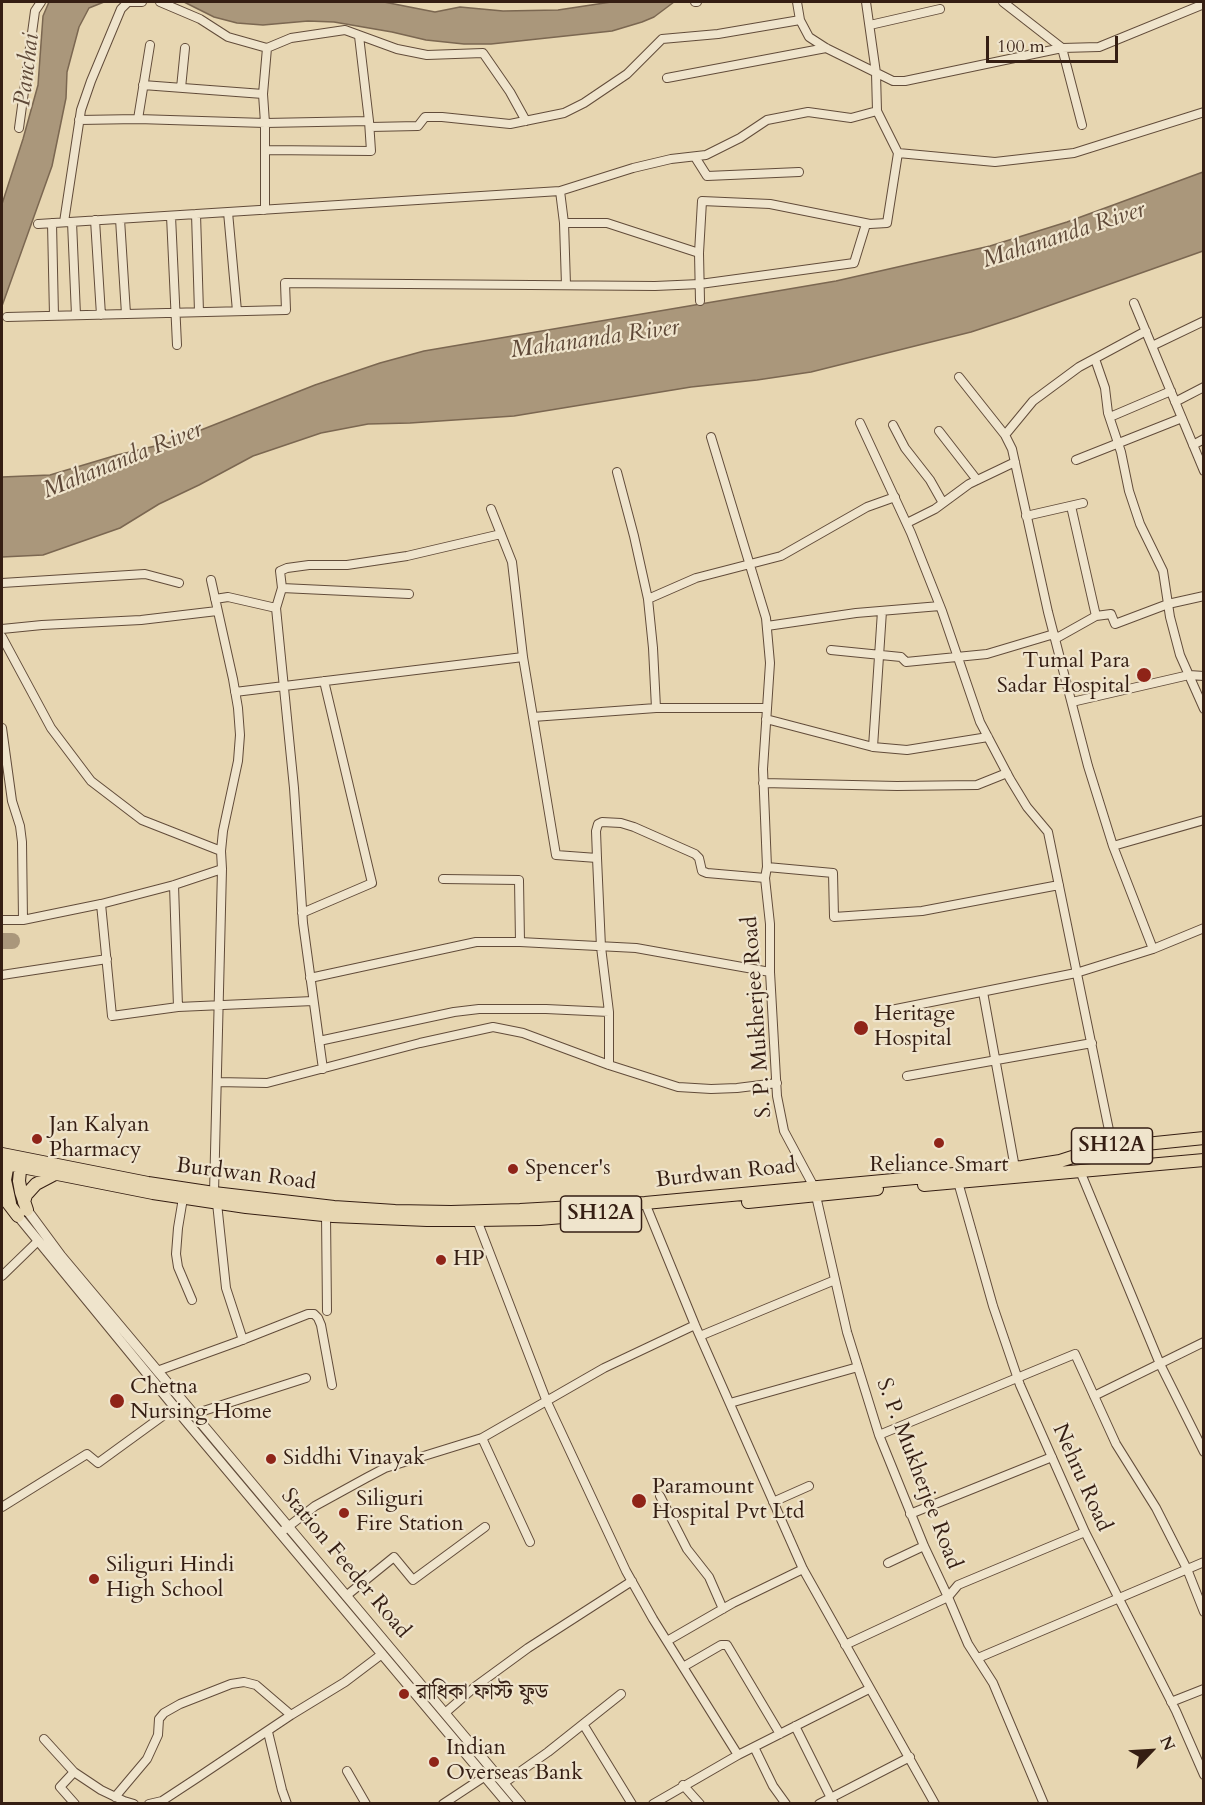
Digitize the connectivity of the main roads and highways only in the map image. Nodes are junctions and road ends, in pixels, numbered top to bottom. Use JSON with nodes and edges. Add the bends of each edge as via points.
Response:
{"nodes":[{"id":1,"x":1203,"y":1138,"type":"edge"},
{"id":2,"x":1203,"y":1160,"type":"edge"},
{"id":3,"x":10,"y":1161,"type":"edge"},
{"id":4,"x":55,"y":1174,"type":"junction"},
{"id":5,"x":957,"y":1178,"type":"junction"},
{"id":6,"x":215,"y":1198,"type":"junction"},
{"id":7,"x":5,"y":1200,"type":"edge"},
{"id":8,"x":646,"y":1207,"type":"junction"},
{"id":9,"x":23,"y":1209,"type":"junction"}],
"edges":[{"from":1,"to":5,"type":"main road","name":"Burdwan Road","number":"SH12A","via":[[1112,1146],[1060,1161]]},
{"from":2,"to":5,"type":"main road","name":"Burdwan Road","number":"SH12A"},
{"from":3,"to":4,"type":"main road","name":"Burdwan Road","number":"SH12A"},
{"from":3,"to":6,"type":"main road","name":"Burdwan Road","number":"SH12A"},
{"from":3,"to":7,"type":"main road"},
{"from":3,"to":9,"type":"main road","via":[[19,1181]]},
{"from":4,"to":6,"type":"main road","name":"Burdwan Road","number":"SH12A","via":[[183,1198]]},
{"from":4,"to":9,"type":"main road","via":[[36,1184],[26,1195]]},
{"from":5,"to":8,"type":"main road","name":"Burdwan Road","number":"SH12A"},
{"from":6,"to":8,"type":"main road","name":"Burdwan Road","number":"SH12A","via":[[395,1211]]},
{"from":6,"to":8,"type":"main road","name":"Burdwan Road","number":"SH12A","via":[[326,1215],[395,1219],[539,1219]]},
{"from":7,"to":9,"type":"main road"}]}
